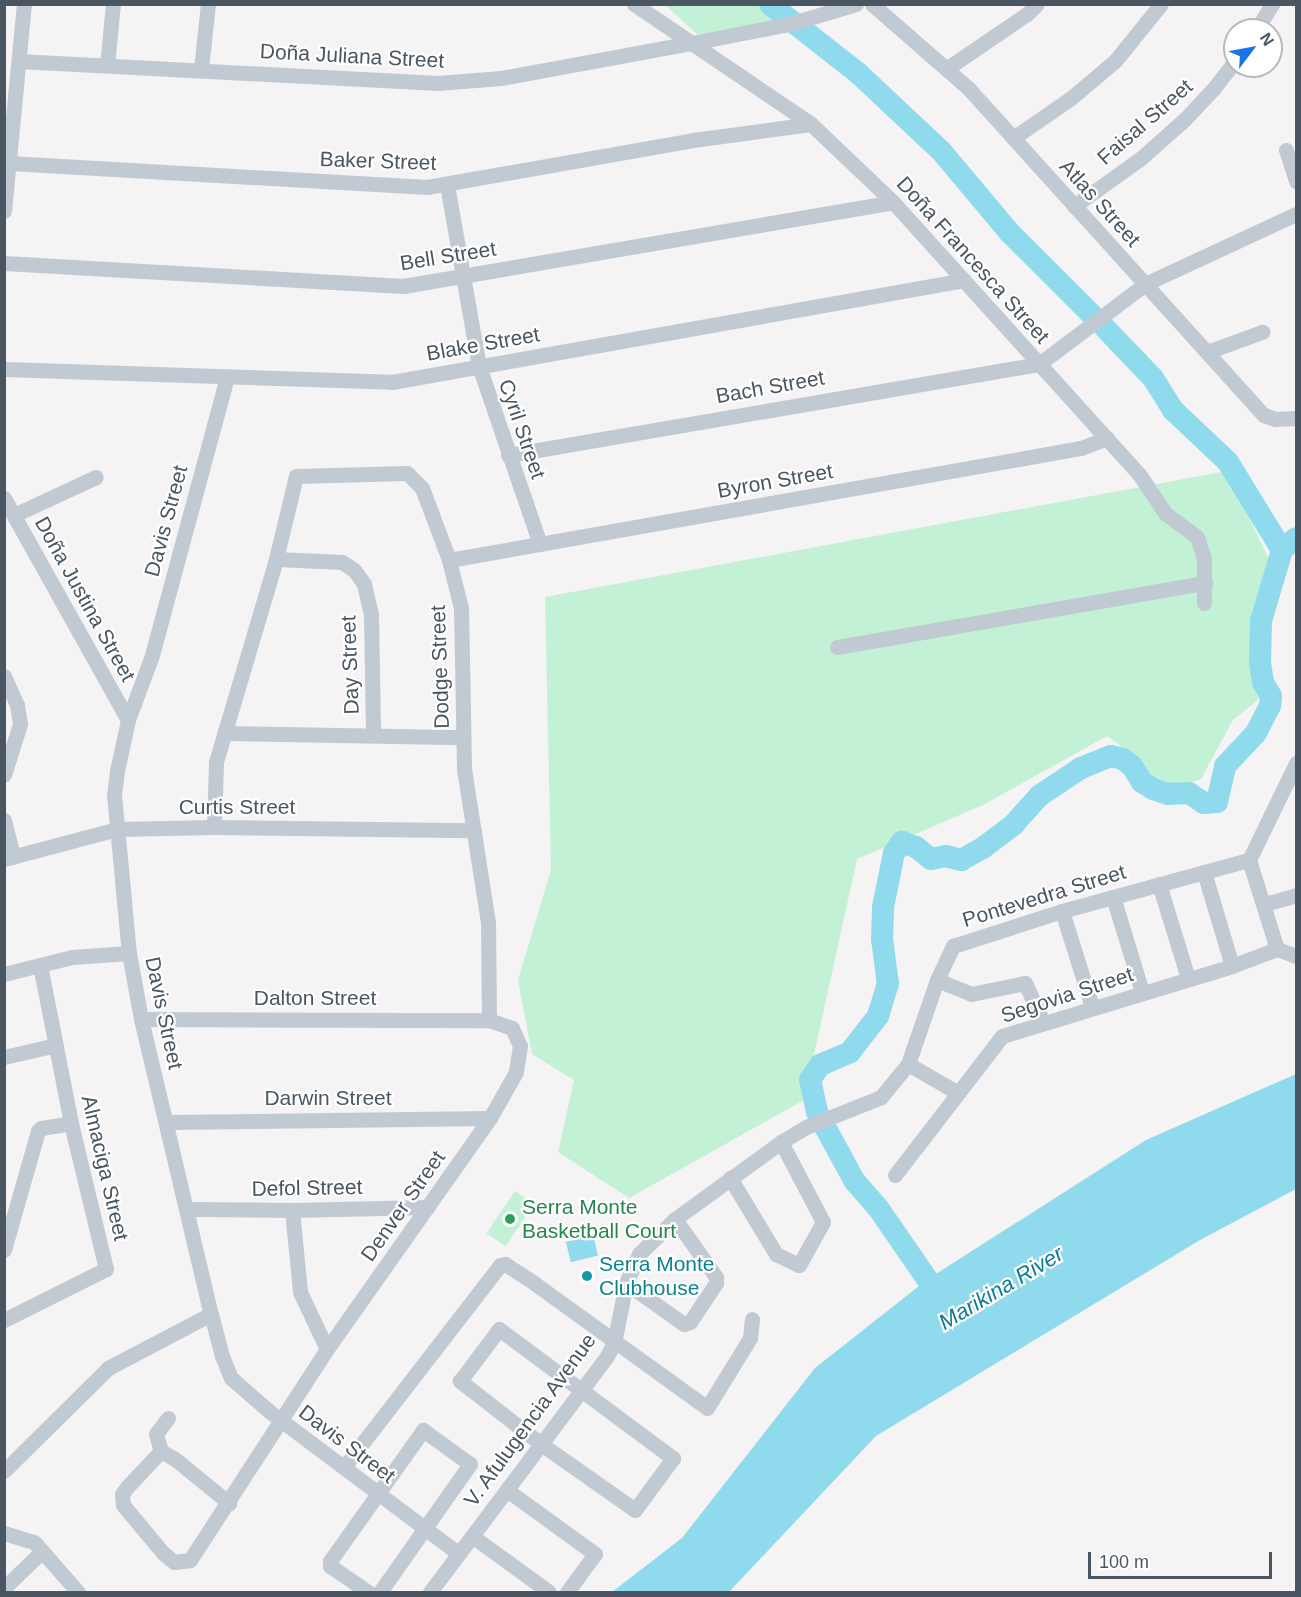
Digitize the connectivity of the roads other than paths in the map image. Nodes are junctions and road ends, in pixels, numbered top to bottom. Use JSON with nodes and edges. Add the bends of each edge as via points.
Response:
{"nodes":[{"id":1,"x":24,"y":4,"type":"edge"},
{"id":2,"x":113,"y":4,"type":"edge"},
{"id":3,"x":208,"y":4,"type":"edge"},
{"id":4,"x":634,"y":4,"type":"edge"},
{"id":5,"x":856,"y":4,"type":"edge"},
{"id":6,"x":872,"y":4,"type":"edge"},
{"id":7,"x":1037,"y":4,"type":"edge"},
{"id":8,"x":1161,"y":4,"type":"edge"},
{"id":9,"x":1272,"y":4,"type":"edge"},
{"id":10,"x":1263,"y":18,"type":"edge"},
{"id":11,"x":692,"y":43,"type":"junction"},
{"id":12,"x":19,"y":61,"type":"junction"},
{"id":13,"x":107,"y":65,"type":"junction"},
{"id":14,"x":201,"y":69,"type":"junction"},
{"id":15,"x":946,"y":69,"type":"junction"},
{"id":16,"x":1223,"y":76,"type":"edge"},
{"id":17,"x":812,"y":124,"type":"junction"},
{"id":18,"x":1013,"y":138,"type":"junction"},
{"id":19,"x":1286,"y":150,"type":"dead end"},
{"id":20,"x":10,"y":163,"type":"junction"},
{"id":21,"x":1296,"y":181,"type":"edge"},
{"id":22,"x":447,"y":185,"type":"junction"},
{"id":23,"x":893,"y":202,"type":"junction"},
{"id":24,"x":1074,"y":206,"type":"junction"},
{"id":25,"x":4,"y":211,"type":"edge"},
{"id":26,"x":1296,"y":214,"type":"edge"},
{"id":27,"x":4,"y":263,"type":"edge"},
{"id":28,"x":464,"y":276,"type":"junction"},
{"id":29,"x":964,"y":280,"type":"junction"},
{"id":30,"x":1145,"y":284,"type":"junction"},
{"id":31,"x":1262,"y":332,"type":"dead end"},
{"id":32,"x":1207,"y":352,"type":"junction"},
{"id":33,"x":1039,"y":364,"type":"junction"},
{"id":34,"x":478,"y":366,"type":"junction"},
{"id":35,"x":4,"y":369,"type":"edge"},
{"id":36,"x":227,"y":377,"type":"junction"},
{"id":37,"x":1296,"y":418,"type":"edge"},
{"id":38,"x":1107,"y":438,"type":"junction"},
{"id":39,"x":508,"y":455,"type":"junction"},
{"id":40,"x":96,"y":477,"type":"dead end"},
{"id":41,"x":4,"y":498,"type":"edge"},
{"id":42,"x":14,"y":515,"type":"junction"},
{"id":43,"x":540,"y":544,"type":"junction"},
{"id":44,"x":276,"y":559,"type":"junction"},
{"id":45,"x":449,"y":560,"type":"junction"},
{"id":46,"x":1205,"y":583,"type":"junction"},
{"id":47,"x":1204,"y":603,"type":"dead end"},
{"id":48,"x":837,"y":648,"type":"dead end"},
{"id":49,"x":4,"y":676,"type":"edge"},
{"id":50,"x":128,"y":720,"type":"junction"},
{"id":51,"x":224,"y":733,"type":"junction"},
{"id":52,"x":373,"y":735,"type":"junction"},
{"id":53,"x":463,"y":737,"type":"junction"},
{"id":54,"x":1296,"y":763,"type":"edge"},
{"id":55,"x":4,"y":775,"type":"edge"},
{"id":56,"x":1292,"y":782,"type":"edge"},
{"id":57,"x":4,"y":820,"type":"edge"},
{"id":58,"x":214,"y":827,"type":"junction"},
{"id":59,"x":117,"y":830,"type":"junction"},
{"id":60,"x":474,"y":830,"type":"junction"},
{"id":61,"x":9,"y":858,"type":"edge"},
{"id":62,"x":1249,"y":860,"type":"junction"},
{"id":63,"x":1204,"y":872,"type":"junction"},
{"id":64,"x":1159,"y":884,"type":"junction"},
{"id":65,"x":1296,"y":895,"type":"edge"},
{"id":66,"x":1113,"y":897,"type":"junction"},
{"id":67,"x":1265,"y":904,"type":"junction"},
{"id":68,"x":1062,"y":911,"type":"junction"},
{"id":69,"x":1277,"y":949,"type":"junction"},
{"id":70,"x":129,"y":953,"type":"junction"},
{"id":71,"x":1296,"y":957,"type":"edge"},
{"id":72,"x":40,"y":965,"type":"junction"},
{"id":73,"x":1232,"y":966,"type":"junction"},
{"id":74,"x":4,"y":974,"type":"edge"},
{"id":75,"x":1188,"y":978,"type":"junction"},
{"id":76,"x":937,"y":980,"type":"junction"},
{"id":77,"x":1142,"y":992,"type":"junction"},
{"id":78,"x":1092,"y":1007,"type":"junction"},
{"id":79,"x":141,"y":1019,"type":"junction"},
{"id":80,"x":489,"y":1020,"type":"junction"},
{"id":81,"x":1043,"y":1022,"type":"junction"},
{"id":82,"x":57,"y":1045,"type":"junction"},
{"id":83,"x":4,"y":1057,"type":"edge"},
{"id":84,"x":908,"y":1064,"type":"junction"},
{"id":85,"x":958,"y":1094,"type":"junction"},
{"id":86,"x":490,"y":1118,"type":"junction"},
{"id":87,"x":167,"y":1122,"type":"junction"},
{"id":88,"x":71,"y":1123,"type":"junction"},
{"id":89,"x":806,"y":1127,"type":"joint"},
{"id":90,"x":782,"y":1142,"type":"junction"},
{"id":91,"x":895,"y":1175,"type":"dead end"},
{"id":92,"x":729,"y":1178,"type":"junction"},
{"id":93,"x":428,"y":1207,"type":"junction"},
{"id":94,"x":187,"y":1209,"type":"junction"},
{"id":95,"x":292,"y":1210,"type":"junction"},
{"id":96,"x":675,"y":1219,"type":"junction"},
{"id":97,"x":4,"y":1250,"type":"edge"},
{"id":98,"x":626,"y":1282,"type":"junction"},
{"id":99,"x":211,"y":1314,"type":"junction"},
{"id":100,"x":752,"y":1319,"type":"dead end"},
{"id":101,"x":4,"y":1320,"type":"edge"},
{"id":102,"x":614,"y":1343,"type":"junction"},
{"id":103,"x":327,"y":1349,"type":"junction"},
{"id":104,"x":582,"y":1390,"type":"junction"},
{"id":105,"x":168,"y":1418,"type":"dead end"},
{"id":106,"x":281,"y":1420,"type":"junction"},
{"id":107,"x":542,"y":1444,"type":"junction"},
{"id":108,"x":161,"y":1451,"type":"junction"},
{"id":109,"x":344,"y":1467,"type":"junction"},
{"id":110,"x":4,"y":1471,"type":"edge"},
{"id":111,"x":507,"y":1490,"type":"junction"},
{"id":112,"x":377,"y":1492,"type":"junction"},
{"id":113,"x":229,"y":1503,"type":"junction"},
{"id":114,"x":425,"y":1528,"type":"junction"},
{"id":115,"x":4,"y":1533,"type":"edge"},
{"id":116,"x":472,"y":1536,"type":"junction"},
{"id":117,"x":42,"y":1551,"type":"junction"},
{"id":118,"x":459,"y":1554,"type":"junction"},
{"id":119,"x":4,"y":1588,"type":"edge"},
{"id":120,"x":437,"y":1590,"type":"edge"},
{"id":121,"x":78,"y":1593,"type":"edge"},
{"id":122,"x":368,"y":1593,"type":"edge"},
{"id":123,"x":380,"y":1593,"type":"edge"},
{"id":124,"x":549,"y":1593,"type":"edge"},
{"id":125,"x":567,"y":1593,"type":"edge"}],
"edges":[{"from":1,"to":12,"type":"street"},
{"from":2,"to":13,"type":"street"},
{"from":3,"to":14,"type":"street"},
{"from":4,"to":11,"type":"street","name":"Doña Francesca Street"},
{"from":5,"to":11,"type":"street","name":"Doña Juliana Street","via":[[789,24]]},
{"from":6,"to":15,"type":"street","name":"Atlas Street"},
{"from":7,"to":15,"type":"street"},
{"from":8,"to":18,"type":"street","via":[[1114,61],[1071,98]]},
{"from":9,"to":10,"type":"street"},
{"from":11,"to":14,"type":"street","name":"Doña Juliana Street","via":[[501,78],[438,83]]},
{"from":11,"to":17,"type":"street","name":"Doña Francesca Street"},
{"from":12,"to":13,"type":"street","name":"Doña Juliana Street"},
{"from":12,"to":20,"type":"street"},
{"from":13,"to":14,"type":"street","name":"Doña Juliana Street"},
{"from":15,"to":18,"type":"street","name":"Atlas Street"},
{"from":16,"to":24,"type":"street","name":"Faisal Street","via":[[1185,119],[1140,159]]},
{"from":17,"to":22,"type":"street","name":"Baker Street","via":[[693,140]]},
{"from":17,"to":23,"type":"street","name":"Doña Francesca Street"},
{"from":18,"to":24,"type":"street","name":"Atlas Street"},
{"from":19,"to":21,"type":"street"},
{"from":20,"to":22,"type":"street","name":"Baker Street","via":[[427,187]]},
{"from":20,"to":25,"type":"street"},
{"from":22,"to":28,"type":"street","name":"Cyril Street"},
{"from":23,"to":28,"type":"street","name":"Bell Street"},
{"from":23,"to":29,"type":"street","name":"Doña Francesca Street"},
{"from":24,"to":30,"type":"street","name":"Atlas Street"},
{"from":26,"to":30,"type":"street"},
{"from":27,"to":28,"type":"street","name":"Bell Street","via":[[403,286]]},
{"from":28,"to":34,"type":"street","name":"Cyril Street"},
{"from":29,"to":33,"type":"street","name":"Doña Francesca Street"},
{"from":29,"to":34,"type":"street","name":"Blake Street"},
{"from":30,"to":32,"type":"street","name":"Atlas Street"},
{"from":30,"to":33,"type":"street"},
{"from":31,"to":32,"type":"street"},
{"from":32,"to":37,"type":"street","name":"Atlas Street","via":[[1264,415]]},
{"from":33,"to":38,"type":"street","name":"Doña Francesca Street"},
{"from":33,"to":39,"type":"street","name":"Bach Street"},
{"from":34,"to":36,"type":"street","name":"Blake Street","via":[[392,382]]},
{"from":34,"to":39,"type":"street","name":"Cyril Street"},
{"from":35,"to":36,"type":"street","name":"Blake Street"},
{"from":36,"to":50,"type":"street","name":"Davis Street","via":[[151,658]]},
{"from":38,"to":43,"type":"street","name":"Byron Street","via":[[1080,448]]},
{"from":38,"to":46,"type":"street","name":"Doña Francesca Street","via":[[1139,474],[1165,513],[1197,537],[1204,559]]},
{"from":39,"to":43,"type":"street","name":"Cyril Street"},
{"from":40,"to":42,"type":"street"},
{"from":41,"to":42,"type":"street","name":"Doña Justina Street"},
{"from":42,"to":50,"type":"street","name":"Doña Justina Street"},
{"from":43,"to":45,"type":"street","name":"Byron Street"},
{"from":44,"to":45,"type":"street","name":"Dodge Street","via":[[296,476],[399,471],[414,477],[422,488]]},
{"from":44,"to":51,"type":"street","name":"Dodge Street"},
{"from":44,"to":52,"type":"street","name":"Day Street","via":[[342,561],[364,584],[371,615]]},
{"from":45,"to":53,"type":"street","name":"Dodge Street","via":[[463,627]]},
{"from":46,"to":47,"type":"street","name":"Doña Francesca Street"},
{"from":46,"to":48,"type":"street"},
{"from":49,"to":55,"type":"street","via":[[17,705],[20,724]]},
{"from":50,"to":59,"type":"street","name":"Davis Street","via":[[114,795]]},
{"from":51,"to":52,"type":"street"},
{"from":51,"to":58,"type":"street","name":"Dodge Street","via":[[215,771]]},
{"from":52,"to":53,"type":"street"},
{"from":53,"to":60,"type":"street","name":"Dodge Street"},
{"from":54,"to":56,"type":"street"},
{"from":56,"to":62,"type":"street"},
{"from":57,"to":61,"type":"street"},
{"from":58,"to":59,"type":"street","name":"Curtis Street"},
{"from":58,"to":60,"type":"street","name":"Curtis Street"},
{"from":59,"to":61,"type":"street","name":"Curtis Street"},
{"from":59,"to":70,"type":"street","name":"Davis Street"},
{"from":60,"to":80,"type":"street","name":"Dodge Street","via":[[488,922]]},
{"from":62,"to":63,"type":"street","name":"Pontevedra Street"},
{"from":62,"to":67,"type":"street"},
{"from":63,"to":64,"type":"street","name":"Pontevedra Street"},
{"from":63,"to":73,"type":"street"},
{"from":64,"to":66,"type":"street","name":"Pontevedra Street"},
{"from":64,"to":75,"type":"street"},
{"from":65,"to":67,"type":"street"},
{"from":66,"to":68,"type":"street","name":"Pontevedra Street"},
{"from":66,"to":77,"type":"street"},
{"from":67,"to":69,"type":"street"},
{"from":68,"to":76,"type":"street","name":"Pontevedra Street","via":[[953,946]]},
{"from":68,"to":78,"type":"street"},
{"from":69,"to":71,"type":"street"},
{"from":69,"to":73,"type":"street","name":"Segovia Street"},
{"from":70,"to":72,"type":"street","via":[[90,954]]},
{"from":70,"to":79,"type":"street","name":"Davis Street"},
{"from":72,"to":74,"type":"street"},
{"from":72,"to":82,"type":"street","name":"Almaciga Street"},
{"from":73,"to":75,"type":"street","name":"Segovia Street"},
{"from":75,"to":77,"type":"street","name":"Segovia Street"},
{"from":76,"to":81,"type":"street","via":[[971,994],[1025,983]]},
{"from":76,"to":84,"type":"street","name":"Pontevedra Street"},
{"from":77,"to":78,"type":"street","name":"Segovia Street"},
{"from":78,"to":81,"type":"street","name":"Segovia Street"},
{"from":79,"to":80,"type":"street","name":"Dalton Street"},
{"from":79,"to":87,"type":"street","name":"Davis Street"},
{"from":80,"to":86,"type":"street","name":"Denver Street","via":[[512,1028],[520,1046],[516,1072]]},
{"from":81,"to":85,"type":"street","name":"Segovia Street","via":[[1002,1036]]},
{"from":82,"to":83,"type":"street"},
{"from":82,"to":88,"type":"street","name":"Almaciga Street"},
{"from":84,"to":85,"type":"street"},
{"from":84,"to":89,"type":"street","name":"Pontevedra Street","via":[[881,1097]]},
{"from":85,"to":91,"type":"street","name":"Segovia Street"},
{"from":86,"to":87,"type":"street","name":"Darwin Street"},
{"from":86,"to":93,"type":"street","name":"Denver Street"},
{"from":87,"to":94,"type":"street","name":"Davis Street"},
{"from":88,"to":97,"type":"street","via":[[38,1131]]},
{"from":88,"to":101,"type":"street","name":"Almaciga Street","via":[[106,1269]]},
{"from":89,"to":90,"type":"street","name":"V. Afulugencia Avenue"},
{"from":90,"to":92,"type":"street","name":"V. Afulugencia Avenue"},
{"from":90,"to":92,"type":"street","via":[[823,1222],[799,1265],[776,1254]]},
{"from":92,"to":96,"type":"street","name":"V. Afulugencia Avenue"},
{"from":93,"to":95,"type":"street","name":"Defol Street"},
{"from":93,"to":103,"type":"street","name":"Denver Street"},
{"from":94,"to":95,"type":"street","name":"Defol Street"},
{"from":94,"to":99,"type":"street","name":"Davis Street"},
{"from":95,"to":103,"type":"street","via":[[300,1292]]},
{"from":96,"to":98,"type":"street","name":"V. Afulugencia Avenue","via":[[639,1254]]},
{"from":96,"to":98,"type":"street","via":[[716,1277],[716,1283],[690,1322],[684,1324]]},
{"from":98,"to":102,"type":"street","name":"V. Afulugencia Avenue"},
{"from":99,"to":106,"type":"street","name":"Davis Street","via":[[231,1378]]},
{"from":99,"to":110,"type":"street","via":[[108,1368]]},
{"from":100,"to":102,"type":"street","via":[[750,1338],[707,1408]]},
{"from":102,"to":104,"type":"street","name":"V. Afulugencia Avenue"},
{"from":102,"to":109,"type":"street","via":[[505,1264],[496,1268]]},
{"from":103,"to":106,"type":"street","name":"Denver Street"},
{"from":104,"to":107,"type":"street","name":"V. Afulugencia Avenue"},
{"from":104,"to":107,"type":"street","via":[[499,1329],[460,1381]]},
{"from":104,"to":107,"type":"street","via":[[674,1458],[635,1510]]},
{"from":105,"to":108,"type":"street","via":[[156,1434]]},
{"from":106,"to":109,"type":"street","name":"Davis Street"},
{"from":106,"to":113,"type":"street","name":"Denver Street"},
{"from":107,"to":111,"type":"street","name":"V. Afulugencia Avenue"},
{"from":108,"to":113,"type":"street"},
{"from":108,"to":113,"type":"street","name":"Denver Street","via":[[122,1494],[123,1505],[174,1562],[190,1560]]},
{"from":109,"to":112,"type":"street","name":"Davis Street"},
{"from":111,"to":116,"type":"street","name":"V. Afulugencia Avenue"},
{"from":111,"to":125,"type":"street","via":[[595,1554]]},
{"from":112,"to":114,"type":"street","name":"Davis Street"},
{"from":112,"to":114,"type":"street","via":[[423,1430],[470,1464]]},
{"from":112,"to":122,"type":"street","via":[[329,1563]]},
{"from":114,"to":118,"type":"street","name":"Davis Street"},
{"from":114,"to":123,"type":"street"},
{"from":115,"to":117,"type":"street","via":[[34,1542]]},
{"from":116,"to":118,"type":"street","name":"V. Afulugencia Avenue"},
{"from":116,"to":124,"type":"street"},
{"from":117,"to":119,"type":"street"},
{"from":117,"to":121,"type":"street"},
{"from":118,"to":120,"type":"street","name":"V. Afulugencia Avenue"}]}
